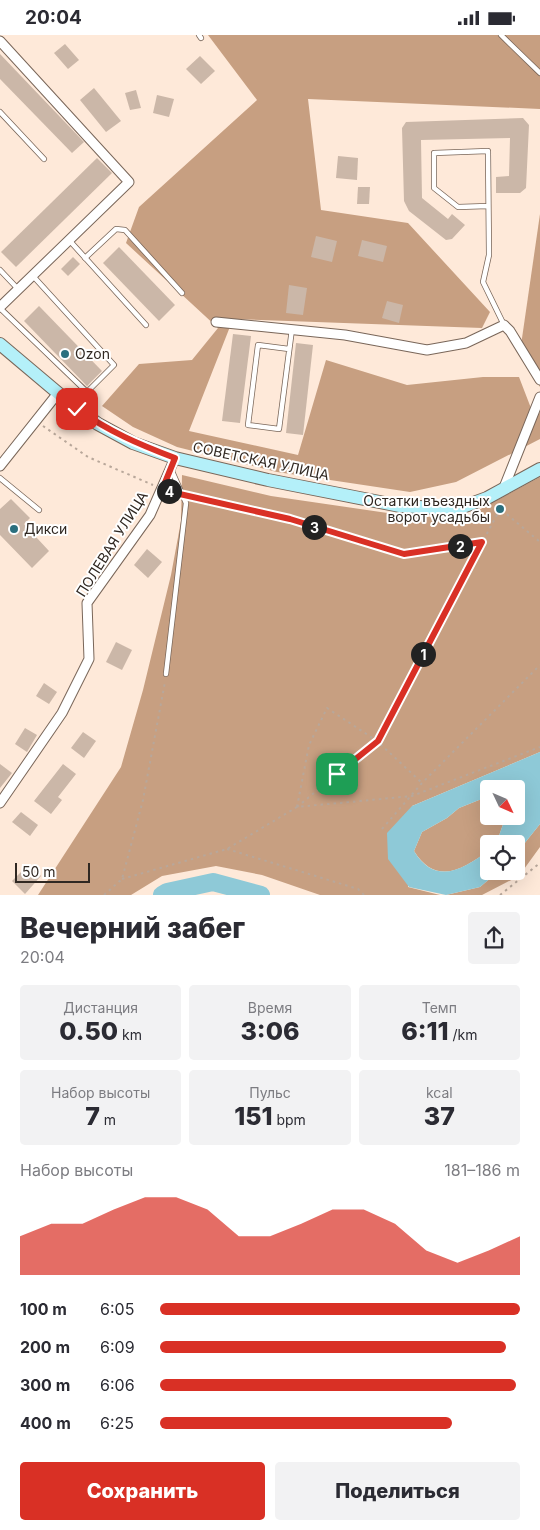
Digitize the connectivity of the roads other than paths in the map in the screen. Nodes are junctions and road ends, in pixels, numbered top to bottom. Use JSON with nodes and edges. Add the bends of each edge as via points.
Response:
{"nodes":[{"id":1,"x":501,"y":35,"type":"edge"},
{"id":2,"x":0,"y":41,"type":"edge"},
{"id":3,"x":540,"y":73,"type":"edge"},
{"id":4,"x":0,"y":112,"type":"edge"},
{"id":5,"x":44,"y":159,"type":"dead end"},
{"id":6,"x":488,"y":206,"type":"junction"},
{"id":7,"x":69,"y":240,"type":"junction"},
{"id":8,"x":84,"y":258,"type":"junction"},
{"id":9,"x":0,"y":270,"type":"edge"},
{"id":10,"x":32,"y":275,"type":"junction"},
{"id":11,"x":18,"y":289,"type":"junction"},
{"id":12,"x":182,"y":293,"type":"dead end"},
{"id":13,"x":0,"y":308,"type":"edge"},
{"id":14,"x":216,"y":322,"type":"dead end"},
{"id":15,"x":146,"y":325,"type":"dead end"},
{"id":16,"x":504,"y":325,"type":"junction"},
{"id":17,"x":292,"y":329,"type":"junction"},
{"id":18,"x":0,"y":344,"type":"edge"},
{"id":19,"x":289,"y":349,"type":"junction"},
{"id":20,"x":540,"y":380,"type":"edge"},
{"id":21,"x":87,"y":392,"type":"junction"},
{"id":22,"x":58,"y":393,"type":"junction"},
{"id":23,"x":540,"y":397,"type":"edge"},
{"id":24,"x":77,"y":409,"type":"junction"},
{"id":25,"x":173,"y":463,"type":"junction"},
{"id":26,"x":0,"y":466,"type":"edge"},
{"id":27,"x":540,"y":469,"type":"edge"},
{"id":28,"x":0,"y":478,"type":"edge"},
{"id":29,"x":503,"y":490,"type":"junction"},
{"id":30,"x":39,"y":510,"type":"dead end"},
{"id":31,"x":166,"y":674,"type":"road end"},
{"id":32,"x":0,"y":803,"type":"edge"}],
"edges":[{"from":1,"to":3,"type":"lane"},
{"from":2,"to":7,"type":"street","via":[[129,181]]},
{"from":4,"to":5,"type":"lane"},
{"from":6,"to":6,"type":"lane","via":[[488,151],[434,153],[434,188],[458,207]]},
{"from":6,"to":16,"type":"lane","via":[[489,255],[483,282]]},
{"from":7,"to":8,"type":"lane"},
{"from":7,"to":10,"type":"street"},
{"from":8,"to":12,"type":"lane","via":[[116,229],[125,230]]},
{"from":8,"to":15,"type":"lane"},
{"from":9,"to":11,"type":"lane"},
{"from":10,"to":11,"type":"street"},
{"from":10,"to":21,"type":"lane","via":[[114,365]]},
{"from":11,"to":13,"type":"street"},
{"from":13,"to":21,"type":"lane"},
{"from":14,"to":17,"type":"street"},
{"from":16,"to":17,"type":"street","via":[[466,343],[428,349]]},
{"from":16,"to":20,"type":"street"},
{"from":17,"to":19,"type":"lane"},
{"from":18,"to":22,"type":"main road","name":"СОВЕТСКАЯ УЛИЦА"},
{"from":19,"to":19,"type":"lane","via":[[258,345],[248,425],[279,429]]},
{"from":21,"to":24,"type":"lane"},
{"from":22,"to":24,"type":"main road","name":"СОВЕТСКАЯ УЛИЦА"},
{"from":22,"to":26,"type":"street"},
{"from":23,"to":29,"type":"street"},
{"from":24,"to":25,"type":"main road","name":"СОВЕТСКАЯ УЛИЦА","via":[[98,424]]},
{"from":25,"to":29,"type":"main road","name":"СОВЕТСКАЯ УЛИЦА","via":[[400,506],[457,509]]},
{"from":25,"to":31,"type":"lane","via":[[186,503]]},
{"from":25,"to":32,"type":"street","name":"ПОЛЕВАЯ УЛИЦА","via":[[150,515],[87,603],[89,659],[62,713]]},
{"from":27,"to":29,"type":"main road","name":"СОВЕТСКАЯ УЛИЦА"},
{"from":28,"to":30,"type":"lane"}]}
